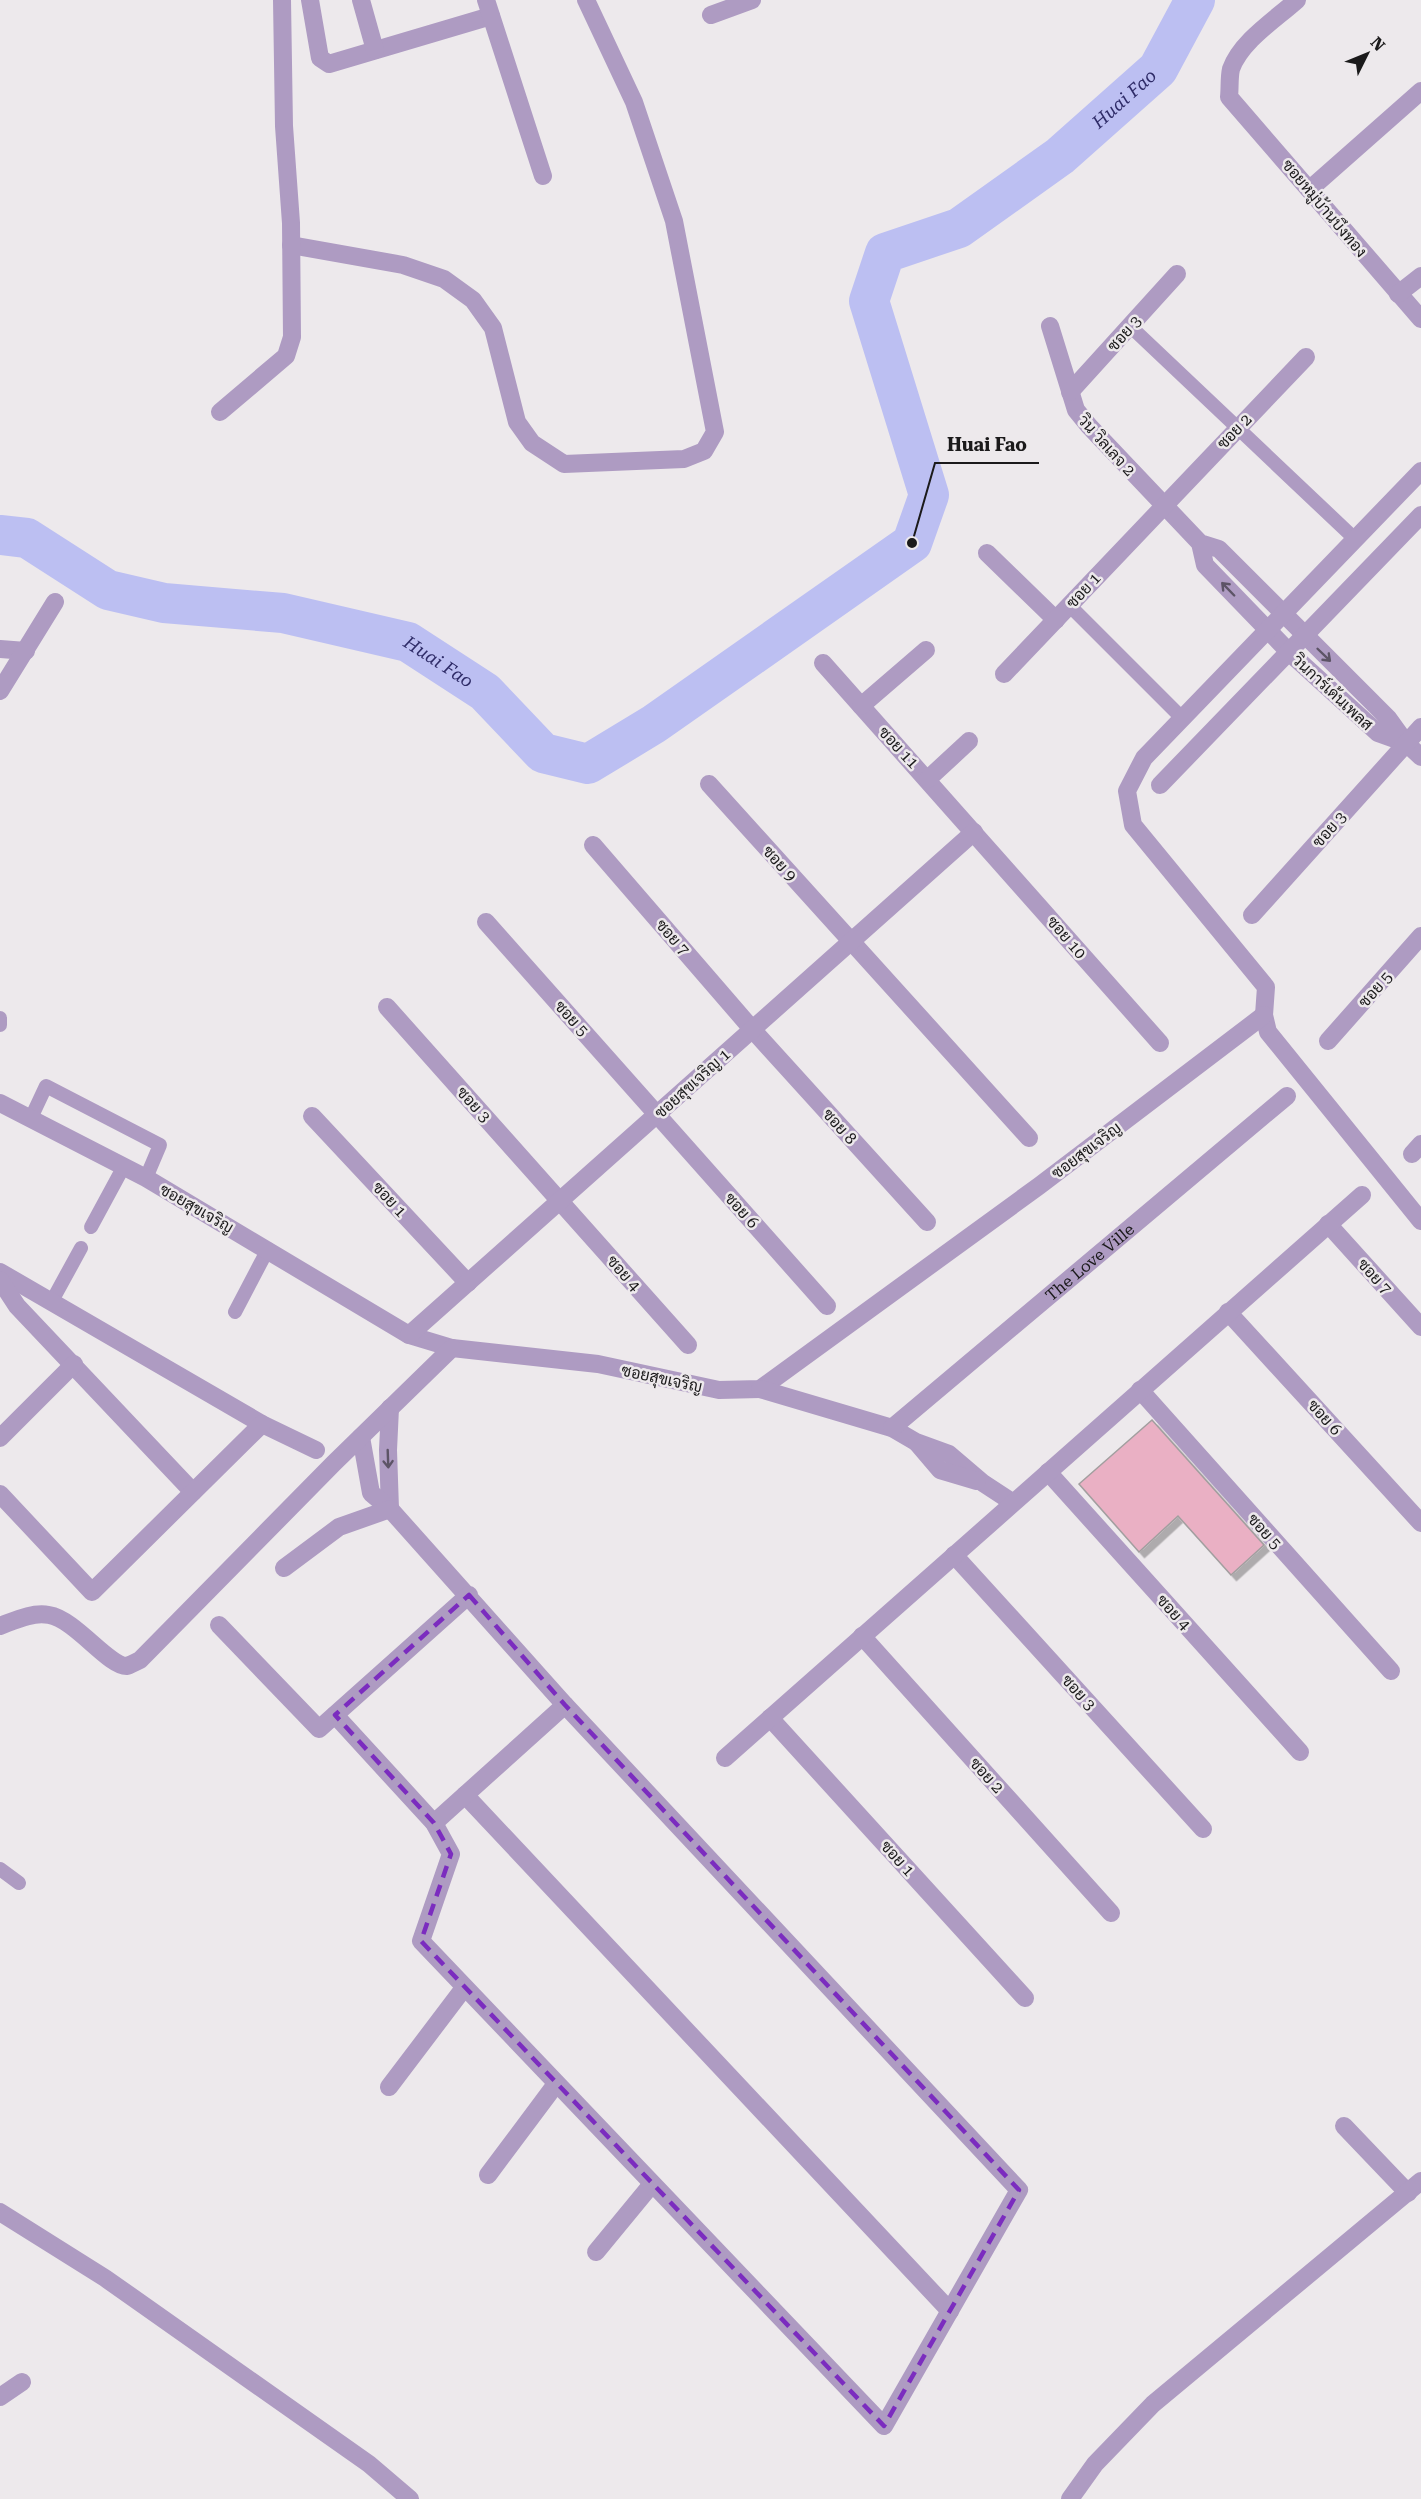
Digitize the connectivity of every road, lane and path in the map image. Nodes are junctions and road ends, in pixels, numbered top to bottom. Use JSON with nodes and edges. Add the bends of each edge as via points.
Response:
{"nodes":[{"id":1,"x":282,"y":0,"type":"edge"},
{"id":2,"x":310,"y":0,"type":"edge"},
{"id":3,"x":361,"y":0,"type":"edge"},
{"id":4,"x":586,"y":0,"type":"edge"},
{"id":5,"x":752,"y":0,"type":"edge"},
{"id":6,"x":1297,"y":0,"type":"edge"},
{"id":7,"x":488,"y":8,"type":"edge"},
{"id":8,"x":711,"y":15,"type":"dead end"},
{"id":9,"x":375,"y":50,"type":"junction"},
{"id":10,"x":1421,"y":91,"type":"edge"},
{"id":11,"x":543,"y":176,"type":"dead end"},
{"id":12,"x":1310,"y":189,"type":"junction"},
{"id":13,"x":291,"y":245,"type":"junction"},
{"id":14,"x":1177,"y":274,"type":"dead end"},
{"id":15,"x":1421,"y":276,"type":"edge"},
{"id":16,"x":1398,"y":294,"type":"junction"},
{"id":17,"x":1421,"y":319,"type":"edge"},
{"id":18,"x":1050,"y":326,"type":"dead end"},
{"id":19,"x":1130,"y":326,"type":"junction"},
{"id":20,"x":1306,"y":357,"type":"dead end"},
{"id":21,"x":1070,"y":392,"type":"junction"},
{"id":22,"x":220,"y":412,"type":"dead end"},
{"id":23,"x":1239,"y":426,"type":"junction"},
{"id":24,"x":1421,"y":471,"type":"edge"},
{"id":25,"x":1162,"y":505,"type":"junction"},
{"id":26,"x":1421,"y":515,"type":"edge"},
{"id":27,"x":1355,"y":539,"type":"junction"},
{"id":28,"x":1200,"y":543,"type":"junction"},
{"id":29,"x":987,"y":553,"type":"dead end"},
{"id":30,"x":55,"y":602,"type":"dead end"},
{"id":31,"x":1069,"y":605,"type":"junction"},
{"id":32,"x":1282,"y":614,"type":"junction"},
{"id":33,"x":1056,"y":620,"type":"junction"},
{"id":34,"x":1267,"y":629,"type":"junction"},
{"id":35,"x":1305,"y":637,"type":"junction"},
{"id":36,"x":0,"y":649,"type":"edge"},
{"id":37,"x":926,"y":650,"type":"dead end"},
{"id":38,"x":26,"y":651,"type":"junction"},
{"id":39,"x":1290,"y":652,"type":"junction"},
{"id":40,"x":823,"y":663,"type":"dead end"},
{"id":41,"x":1004,"y":674,"type":"dead end"},
{"id":42,"x":0,"y":691,"type":"edge"},
{"id":43,"x":861,"y":706,"type":"junction"},
{"id":44,"x":1182,"y":718,"type":"junction"},
{"id":45,"x":1421,"y":727,"type":"edge"},
{"id":46,"x":969,"y":741,"type":"dead end"},
{"id":47,"x":1406,"y":743,"type":"junction"},
{"id":48,"x":1421,"y":757,"type":"edge"},
{"id":49,"x":928,"y":779,"type":"junction"},
{"id":50,"x":709,"y":784,"type":"dead end"},
{"id":51,"x":1160,"y":785,"type":"dead end"},
{"id":52,"x":974,"y":832,"type":"junction"},
{"id":53,"x":593,"y":845,"type":"dead end"},
{"id":54,"x":1252,"y":915,"type":"dead end"},
{"id":55,"x":486,"y":922,"type":"dead end"},
{"id":56,"x":1421,"y":936,"type":"edge"},
{"id":57,"x":850,"y":942,"type":"junction"},
{"id":58,"x":387,"y":1007,"type":"dead end"},
{"id":59,"x":1264,"y":1015,"type":"junction"},
{"id":60,"x":0,"y":1018,"type":"edge"},
{"id":61,"x":0,"y":1025,"type":"edge"},
{"id":62,"x":752,"y":1029,"type":"junction"},
{"id":63,"x":1328,"y":1041,"type":"dead end"},
{"id":64,"x":1160,"y":1043,"type":"dead end"},
{"id":65,"x":1287,"y":1096,"type":"dead end"},
{"id":66,"x":0,"y":1103,"type":"edge"},
{"id":67,"x":657,"y":1114,"type":"junction"},
{"id":68,"x":312,"y":1116,"type":"dead end"},
{"id":69,"x":31,"y":1118,"type":"junction"},
{"id":70,"x":1029,"y":1138,"type":"dead end"},
{"id":71,"x":124,"y":1166,"type":"junction"},
{"id":72,"x":146,"y":1178,"type":"junction"},
{"id":73,"x":1362,"y":1195,"type":"dead end"},
{"id":74,"x":560,"y":1200,"type":"junction"},
{"id":75,"x":1421,"y":1221,"type":"edge"},
{"id":76,"x":927,"y":1222,"type":"dead end"},
{"id":77,"x":1328,"y":1224,"type":"junction"},
{"id":78,"x":91,"y":1227,"type":"dead end"},
{"id":79,"x":81,"y":1248,"type":"dead end"},
{"id":80,"x":268,"y":1249,"type":"junction"},
{"id":81,"x":0,"y":1272,"type":"edge"},
{"id":82,"x":0,"y":1280,"type":"edge"},
{"id":83,"x":468,"y":1283,"type":"junction"},
{"id":84,"x":52,"y":1301,"type":"junction"},
{"id":85,"x":827,"y":1306,"type":"dead end"},
{"id":86,"x":235,"y":1312,"type":"dead end"},
{"id":87,"x":1228,"y":1312,"type":"junction"},
{"id":88,"x":1421,"y":1327,"type":"edge"},
{"id":89,"x":409,"y":1335,"type":"junction"},
{"id":90,"x":688,"y":1345,"type":"dead end"},
{"id":91,"x":452,"y":1348,"type":"junction"},
{"id":92,"x":74,"y":1364,"type":"junction"},
{"id":93,"x":760,"y":1389,"type":"junction"},
{"id":94,"x":1140,"y":1390,"type":"junction"},
{"id":95,"x":390,"y":1408,"type":"junction"},
{"id":96,"x":262,"y":1424,"type":"junction"},
{"id":97,"x":892,"y":1428,"type":"junction"},
{"id":98,"x":361,"y":1437,"type":"junction"},
{"id":99,"x":0,"y":1438,"type":"edge"},
{"id":100,"x":316,"y":1450,"type":"dead end"},
{"id":101,"x":1048,"y":1472,"type":"junction"},
{"id":102,"x":194,"y":1492,"type":"junction"},
{"id":103,"x":0,"y":1494,"type":"edge"},
{"id":104,"x":1012,"y":1502,"type":"junction"},
{"id":105,"x":390,"y":1509,"type":"junction"},
{"id":106,"x":1421,"y":1523,"type":"edge"},
{"id":107,"x":954,"y":1555,"type":"junction"},
{"id":108,"x":284,"y":1568,"type":"dead end"},
{"id":109,"x":469,"y":1595,"type":"junction"},
{"id":110,"x":219,"y":1625,"type":"dead end"},
{"id":111,"x":0,"y":1626,"type":"edge"},
{"id":112,"x":862,"y":1636,"type":"junction"},
{"id":113,"x":1390,"y":1671,"type":"dead end"},
{"id":114,"x":565,"y":1705,"type":"junction"},
{"id":115,"x":335,"y":1715,"type":"junction"},
{"id":116,"x":770,"y":1718,"type":"junction"},
{"id":117,"x":1300,"y":1752,"type":"dead end"},
{"id":118,"x":725,"y":1758,"type":"dead end"},
{"id":119,"x":465,"y":1795,"type":"junction"},
{"id":120,"x":434,"y":1823,"type":"junction"},
{"id":121,"x":1203,"y":1829,"type":"dead end"},
{"id":122,"x":0,"y":1869,"type":"edge"},
{"id":123,"x":19,"y":1883,"type":"dead end"},
{"id":124,"x":1111,"y":1913,"type":"dead end"},
{"id":125,"x":464,"y":1988,"type":"junction"},
{"id":126,"x":1025,"y":1998,"type":"dead end"},
{"id":127,"x":556,"y":2084,"type":"junction"},
{"id":128,"x":389,"y":2087,"type":"dead end"},
{"id":129,"x":1344,"y":2126,"type":"dead end"},
{"id":130,"x":488,"y":2175,"type":"dead end"},
{"id":131,"x":652,"y":2184,"type":"junction"},
{"id":132,"x":1414,"y":2187,"type":"edge"},
{"id":133,"x":0,"y":2211,"type":"edge"},
{"id":134,"x":596,"y":2252,"type":"dead end"},
{"id":135,"x":950,"y":2311,"type":"junction"},
{"id":136,"x":22,"y":2382,"type":"dead end"},
{"id":137,"x":0,"y":2397,"type":"edge"},
{"id":138,"x":410,"y":2499,"type":"edge"},
{"id":139,"x":1070,"y":2499,"type":"edge"}],
"edges":[{"from":1,"to":13,"type":"street"},
{"from":2,"to":9,"type":"street","via":[[320,58],[329,64]]},
{"from":3,"to":9,"type":"street"},
{"from":4,"to":13,"type":"street","via":[[634,102],[674,220],[715,432],[705,451],[684,459],[564,464],[532,443],[517,422],[493,328],[473,300],[444,279],[403,265]]},
{"from":5,"to":8,"type":"street"},
{"from":6,"to":12,"type":"street","name":"ซอยหมู่บ้านบึงทอง","via":[[1237,58],[1231,69],[1229,97]]},
{"from":7,"to":9,"type":"street"},
{"from":7,"to":11,"type":"street"},
{"from":10,"to":12,"type":"street"},
{"from":12,"to":16,"type":"street","name":"ซอยหมู่บ้านบึงทอง"},
{"from":13,"to":22,"type":"street","via":[[290,347],[286,356]]},
{"from":14,"to":19,"type":"street","name":"ซอย 3"},
{"from":15,"to":16,"type":"street"},
{"from":16,"to":17,"type":"street","name":"ซอยหมู่บ้านบึงทอง"},
{"from":18,"to":21,"type":"street","name":"วิน วิลเลจ 2"},
{"from":19,"to":21,"type":"street","name":"ซอย 3"},
{"from":19,"to":23,"type":"lane"},
{"from":20,"to":23,"type":"street","name":"ซอย 2"},
{"from":21,"to":25,"type":"street","name":"วิน วิลเลจ 2","via":[[1076,410],[1089,426]]},
{"from":23,"to":25,"type":"street","name":"ซอย 2"},
{"from":23,"to":27,"type":"lane"},
{"from":24,"to":27,"type":"street"},
{"from":25,"to":28,"type":"street","name":"วิน วิลเลจ 2"},
{"from":25,"to":31,"type":"street","name":"ซอย 1"},
{"from":26,"to":35,"type":"street"},
{"from":27,"to":32,"type":"street"},
{"from":28,"to":32,"type":"street","name":"วิน วิลเลจ 2","via":[[1219,549]]},
{"from":34,"to":28,"type":"street","name":"วิน วิลเลจ 2","one_way":true,"via":[[1205,566]]},
{"from":29,"to":33,"type":"street"},
{"from":30,"to":38,"type":"street"},
{"from":31,"to":33,"type":"street","name":"ซอย 1"},
{"from":31,"to":44,"type":"lane"},
{"from":32,"to":34,"type":"street"},
{"from":32,"to":35,"type":"street","name":"วินการ์เด้นเพลส"},
{"from":33,"to":41,"type":"street","name":"ซอย 1"},
{"from":34,"to":39,"type":"street","name":"วินการ์เด้นเพลส"},
{"from":34,"to":44,"type":"street"},
{"from":35,"to":39,"type":"street"},
{"from":35,"to":47,"type":"street","name":"วินการ์เด้นเพลส","one_way":true,"via":[[1388,718]]},
{"from":36,"to":38,"type":"street"},
{"from":37,"to":43,"type":"street"},
{"from":38,"to":42,"type":"street"},
{"from":39,"to":47,"type":"street","name":"วินการ์เด้นเพลส","via":[[1378,733]]},
{"from":39,"to":51,"type":"street"},
{"from":40,"to":43,"type":"street","name":"ซอย 11"},
{"from":43,"to":49,"type":"street","name":"ซอย 11"},
{"from":44,"to":59,"type":"street","via":[[1144,758],[1127,791],[1132,825],[1266,987]]},
{"from":45,"to":47,"type":"street"},
{"from":46,"to":49,"type":"street"},
{"from":47,"to":48,"type":"street","name":"วินการ์เด้นเพลส"},
{"from":47,"to":54,"type":"street","name":"ซอย 3"},
{"from":49,"to":52,"type":"street","name":"ซอย 11"},
{"from":50,"to":57,"type":"street","name":"ซอย 9"},
{"from":52,"to":57,"type":"street","name":"ซอยสุขเจริญ 1"},
{"from":52,"to":64,"type":"street","name":"ซอย 10"},
{"from":53,"to":62,"type":"street","name":"ซอย 7"},
{"from":55,"to":67,"type":"street","name":"ซอย 5"},
{"from":56,"to":63,"type":"street","name":"ซอย 5"},
{"from":57,"to":62,"type":"street","name":"ซอยสุขเจริญ 1"},
{"from":57,"to":70,"type":"street"},
{"from":58,"to":74,"type":"street","name":"ซอย 3"},
{"from":59,"to":75,"type":"street","via":[[1268,1032]]},
{"from":59,"to":93,"type":"street","name":"ซอยสุขเจริญ","via":[[1039,1186]]},
{"from":60,"to":61,"type":"lane"},
{"from":62,"to":67,"type":"street","name":"ซอยสุขเจริญ 1"},
{"from":62,"to":76,"type":"street","name":"ซอย 8"},
{"from":65,"to":97,"type":"street","name":"The Love Ville"},
{"from":66,"to":69,"type":"street","name":"ซอยสุขเจริญ"},
{"from":67,"to":74,"type":"street","name":"ซอยสุขเจริญ 1"},
{"from":67,"to":85,"type":"street","name":"ซอย 6"},
{"from":68,"to":83,"type":"street","name":"ซอย 1"},
{"from":69,"to":71,"type":"street","name":"ซอยสุขเจริญ"},
{"from":69,"to":72,"type":"lane","via":[[46,1086],[160,1145]]},
{"from":71,"to":72,"type":"street","name":"ซอยสุขเจริญ"},
{"from":71,"to":78,"type":"lane"},
{"from":72,"to":80,"type":"street","name":"ซอยสุขเจริญ"},
{"from":73,"to":77,"type":"street"},
{"from":74,"to":83,"type":"street","name":"ซอยสุขเจริญ 1"},
{"from":74,"to":90,"type":"street","name":"ซอย 4"},
{"from":77,"to":87,"type":"street"},
{"from":77,"to":88,"type":"street","name":"ซอย 7"},
{"from":79,"to":84,"type":"lane"},
{"from":80,"to":86,"type":"lane"},
{"from":80,"to":89,"type":"street","name":"ซอยสุขเจริญ"},
{"from":81,"to":84,"type":"street"},
{"from":82,"to":92,"type":"street","via":[[17,1306]]},
{"from":83,"to":89,"type":"street","name":"ซอยสุขเจริญ 1"},
{"from":84,"to":96,"type":"street"},
{"from":87,"to":94,"type":"street"},
{"from":87,"to":106,"type":"street","name":"ซอย 6"},
{"from":89,"to":91,"type":"street","name":"ซอยสุขเจริญ"},
{"from":91,"to":93,"type":"street","name":"ซอยสุขเจริญ","via":[[598,1364],[719,1390]]},
{"from":91,"to":95,"type":"street"},
{"from":92,"to":99,"type":"street"},
{"from":92,"to":102,"type":"street"},
{"from":93,"to":97,"type":"street"},
{"from":94,"to":101,"type":"street"},
{"from":94,"to":113,"type":"street","name":"ซอย 5"},
{"from":95,"to":98,"type":"street"},
{"from":95,"to":105,"type":"street","one_way":true},
{"from":96,"to":100,"type":"street"},
{"from":96,"to":102,"type":"street"},
{"from":97,"to":104,"type":"street","via":[[949,1454]]},
{"from":98,"to":105,"type":"street","via":[[371,1493]]},
{"from":98,"to":111,"type":"street","via":[[140,1660],[127,1666],[116,1663],[76,1628],[51,1615],[25,1616]]},
{"from":101,"to":104,"type":"street"},
{"from":101,"to":117,"type":"street","name":"ซอย 4"},
{"from":102,"to":103,"type":"street","via":[[92,1592]]},
{"from":104,"to":107,"type":"street"},
{"from":105,"to":108,"type":"street","via":[[339,1527]]},
{"from":105,"to":109,"type":"street"},
{"from":107,"to":112,"type":"street"},
{"from":107,"to":121,"type":"street","name":"ซอย 3"},
{"from":109,"to":114,"type":"street"},
{"from":109,"to":115,"type":"street"},
{"from":110,"to":115,"type":"street","via":[[319,1729]]},
{"from":112,"to":116,"type":"street"},
{"from":112,"to":124,"type":"street","name":"ซอย 2"},
{"from":114,"to":119,"type":"street"},
{"from":114,"to":135,"type":"street","via":[[1019,2190]]},
{"from":115,"to":120,"type":"street"},
{"from":116,"to":118,"type":"street"},
{"from":116,"to":126,"type":"street","name":"ซอย 1"},
{"from":119,"to":120,"type":"street"},
{"from":119,"to":135,"type":"street"},
{"from":120,"to":125,"type":"street","via":[[451,1854],[421,1941]]},
{"from":122,"to":123,"type":"lane"},
{"from":125,"to":127,"type":"street"},
{"from":125,"to":128,"type":"street"},
{"from":127,"to":130,"type":"street"},
{"from":127,"to":131,"type":"street"},
{"from":129,"to":132,"type":"street"},
{"from":131,"to":134,"type":"street"},
{"from":131,"to":135,"type":"street","via":[[884,2426]]},
{"from":132,"to":139,"type":"street","via":[[1153,2404],[1095,2464]]},
{"from":133,"to":138,"type":"street","via":[[114,2285],[369,2464]]},
{"from":136,"to":137,"type":"street"}]}
